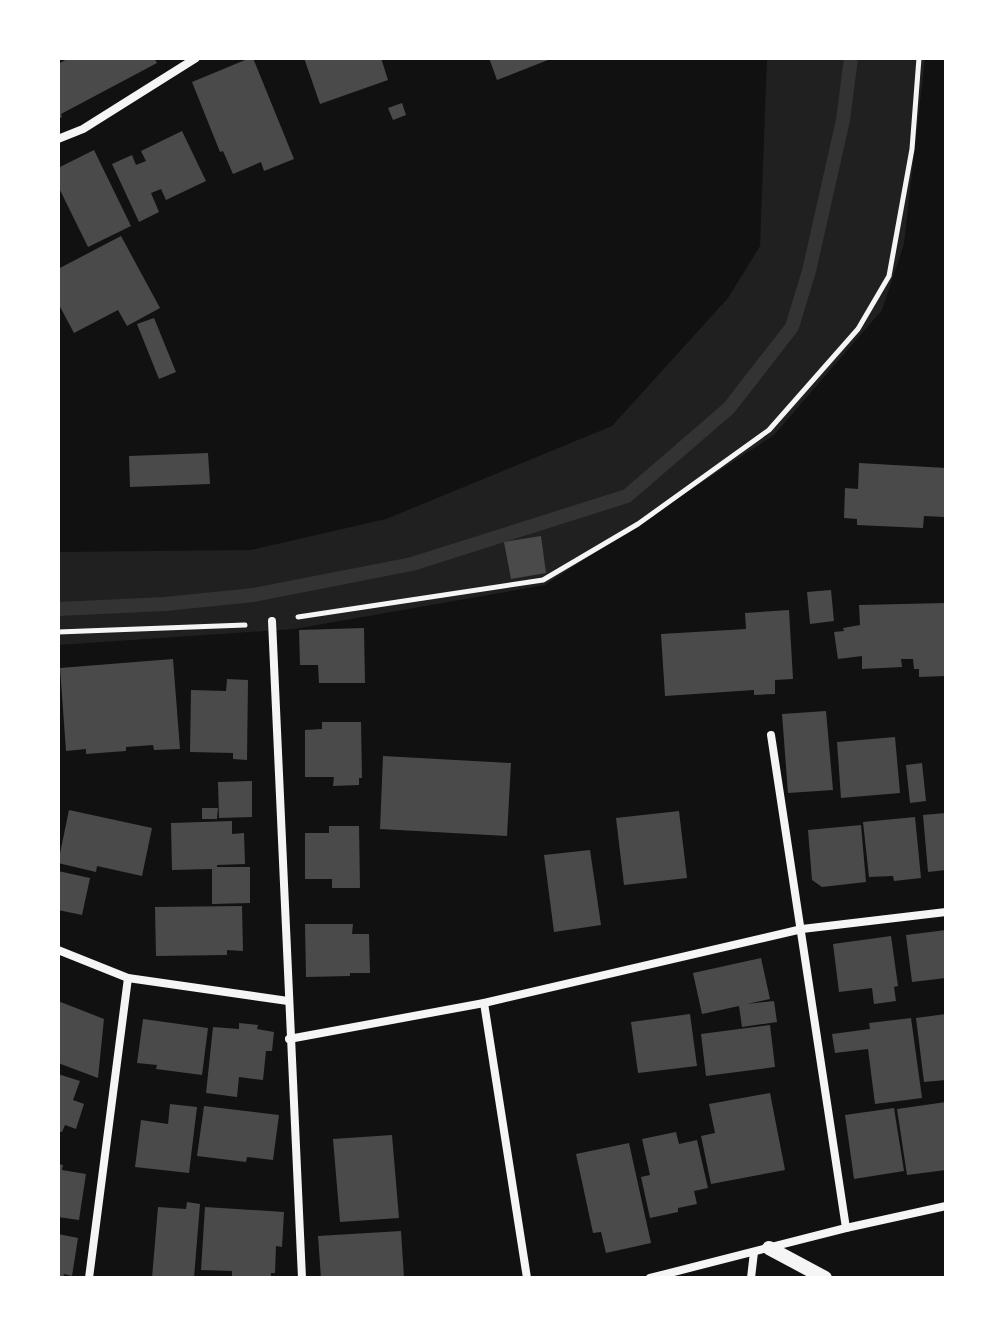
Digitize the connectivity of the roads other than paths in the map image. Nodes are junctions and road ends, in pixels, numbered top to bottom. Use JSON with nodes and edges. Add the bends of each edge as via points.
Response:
{"nodes":[{"id":1,"x":196,"y":58,"type":"edge"},
{"id":2,"x":58,"y":139,"type":"edge"},
{"id":3,"x":272,"y":621,"type":"road end"},
{"id":4,"x":771,"y":735,"type":"dead end"},
{"id":5,"x":946,"y":912,"type":"edge"},
{"id":6,"x":802,"y":929,"type":"junction"},
{"id":7,"x":58,"y":950,"type":"edge"},
{"id":8,"x":128,"y":978,"type":"junction"},
{"id":9,"x":288,"y":1001,"type":"junction"},
{"id":10,"x":484,"y":1003,"type":"junction"},
{"id":11,"x":289,"y":1039,"type":"junction"},
{"id":12,"x":946,"y":1206,"type":"edge"},
{"id":13,"x":846,"y":1228,"type":"junction"},
{"id":14,"x":769,"y":1248,"type":"junction"},
{"id":15,"x":754,"y":1252,"type":"junction"},
{"id":16,"x":89,"y":1278,"type":"edge"},
{"id":17,"x":302,"y":1278,"type":"edge"},
{"id":18,"x":527,"y":1278,"type":"edge"},
{"id":19,"x":650,"y":1278,"type":"edge"},
{"id":20,"x":751,"y":1278,"type":"edge"},
{"id":21,"x":825,"y":1278,"type":"edge"}],
"edges":[{"from":1,"to":2,"type":"street","via":[[83,129]]},
{"from":3,"to":9,"type":"street"},
{"from":4,"to":6,"type":"street"},
{"from":5,"to":6,"type":"street"},
{"from":6,"to":10,"type":"street"},
{"from":6,"to":13,"type":"street"},
{"from":7,"to":8,"type":"street"},
{"from":8,"to":9,"type":"street"},
{"from":8,"to":16,"type":"street"},
{"from":9,"to":11,"type":"street"},
{"from":10,"to":11,"type":"street"},
{"from":10,"to":18,"type":"street"},
{"from":11,"to":17,"type":"street"},
{"from":12,"to":13,"type":"street"},
{"from":13,"to":14,"type":"street"},
{"from":14,"to":15,"type":"street"},
{"from":14,"to":21,"type":"street"},
{"from":15,"to":19,"type":"street"},
{"from":15,"to":20,"type":"street"}]}
